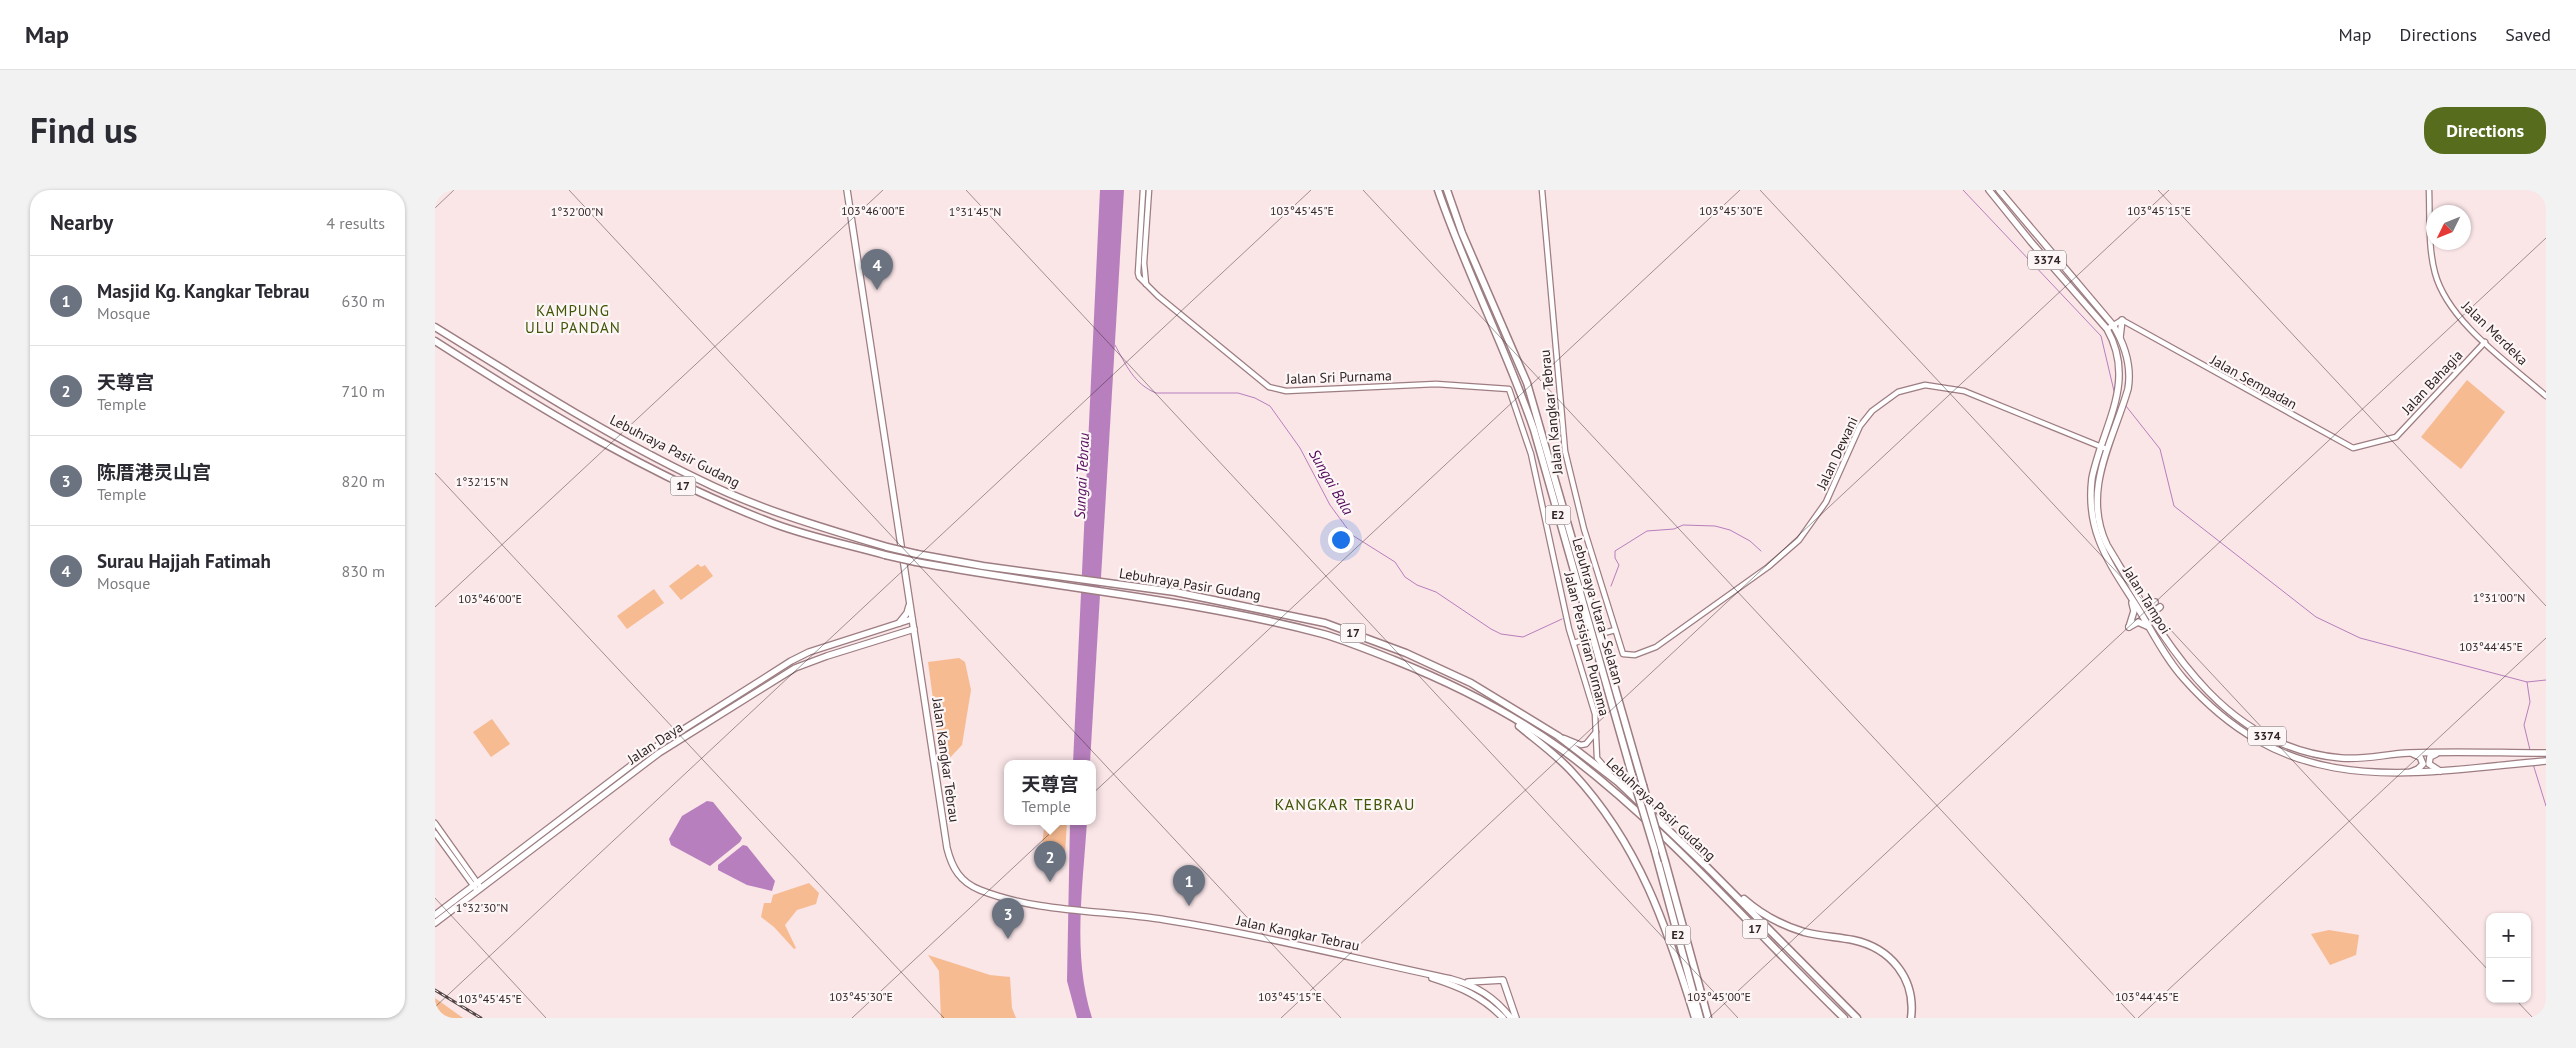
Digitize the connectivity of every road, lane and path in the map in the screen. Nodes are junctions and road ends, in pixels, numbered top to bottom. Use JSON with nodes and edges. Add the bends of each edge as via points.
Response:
{"nodes":[{"id":1,"x":847,"y":190,"type":"edge"},
{"id":2,"x":1143,"y":190,"type":"edge"},
{"id":3,"x":1149,"y":190,"type":"edge"},
{"id":4,"x":1439,"y":190,"type":"edge"},
{"id":5,"x":1448,"y":190,"type":"edge"},
{"id":6,"x":1542,"y":190,"type":"edge"},
{"id":7,"x":1989,"y":190,"type":"edge"},
{"id":8,"x":1999,"y":190,"type":"edge"},
{"id":9,"x":2429,"y":190,"type":"edge"},
{"id":10,"x":1146,"y":286,"type":"junction"},
{"id":11,"x":2122,"y":320,"type":"junction"},
{"id":12,"x":2113,"y":325,"type":"junction"},
{"id":13,"x":435,"y":327,"type":"edge"},
{"id":14,"x":2107,"y":329,"type":"junction"},
{"id":15,"x":2120,"y":337,"type":"junction"},
{"id":16,"x":435,"y":341,"type":"edge"},
{"id":17,"x":2485,"y":342,"type":"junction"},
{"id":18,"x":435,"y":347,"type":"edge"},
{"id":19,"x":455,"y":354,"type":"junction"},
{"id":20,"x":1509,"y":389,"type":"joint"},
{"id":21,"x":2546,"y":396,"type":"edge"},
{"id":22,"x":2396,"y":437,"type":"joint"},
{"id":23,"x":2100,"y":447,"type":"junction"},
{"id":24,"x":2107,"y":450,"type":"junction"},
{"id":25,"x":2130,"y":597,"type":"junction"},
{"id":26,"x":909,"y":600,"type":"junction"},
{"id":27,"x":2155,"y":602,"type":"dead end"},
{"id":28,"x":2144,"y":604,"type":"junction"},
{"id":29,"x":2160,"y":607,"type":"dead end"},
{"id":30,"x":912,"y":619,"type":"junction"},
{"id":31,"x":2154,"y":620,"type":"junction"},
{"id":32,"x":899,"y":623,"type":"junction"},
{"id":33,"x":2149,"y":627,"type":"junction"},
{"id":34,"x":914,"y":629,"type":"junction"},
{"id":35,"x":1615,"y":630,"type":"junction"},
{"id":36,"x":901,"y":632,"type":"junction"},
{"id":37,"x":1604,"y":633,"type":"dead end"},
{"id":38,"x":1589,"y":638,"type":"dead end"},
{"id":39,"x":1574,"y":643,"type":"junction"},
{"id":40,"x":916,"y":644,"type":"junction"},
{"id":41,"x":830,"y":646,"type":"junction"},
{"id":42,"x":1623,"y":654,"type":"joint"},
{"id":43,"x":827,"y":656,"type":"junction"},
{"id":44,"x":1509,"y":716,"type":"junction"},
{"id":45,"x":1596,"y":731,"type":"junction"},
{"id":46,"x":1558,"y":736,"type":"junction"},
{"id":47,"x":2444,"y":752,"type":"junction"},
{"id":48,"x":2403,"y":753,"type":"junction"},
{"id":49,"x":2546,"y":753,"type":"edge"},
{"id":50,"x":2546,"y":762,"type":"edge"},
{"id":51,"x":2445,"y":772,"type":"junction"},
{"id":52,"x":2402,"y":773,"type":"junction"},
{"id":53,"x":1618,"y":782,"type":"junction"},
{"id":54,"x":435,"y":823,"type":"edge"},
{"id":55,"x":435,"y":833,"type":"edge"},
{"id":56,"x":1705,"y":865,"type":"junction"},
{"id":57,"x":477,"y":887,"type":"junction"},
{"id":58,"x":435,"y":915,"type":"edge"},
{"id":59,"x":435,"y":923,"type":"edge"},
{"id":60,"x":1406,"y":969,"type":"junction"},
{"id":61,"x":1465,"y":983,"type":"junction"},
{"id":62,"x":1503,"y":1018,"type":"edge"},
{"id":63,"x":1511,"y":1018,"type":"edge"},
{"id":64,"x":1516,"y":1018,"type":"edge"},
{"id":65,"x":1695,"y":1018,"type":"edge"},
{"id":66,"x":1701,"y":1018,"type":"edge"},
{"id":67,"x":1708,"y":1018,"type":"edge"},
{"id":68,"x":1844,"y":1018,"type":"edge"},
{"id":69,"x":1857,"y":1018,"type":"edge"},
{"id":70,"x":1911,"y":1018,"type":"edge"}],
"edges":[{"from":1,"to":26,"type":"main road","name":"Jalan Kangkar Tebrau"},
{"from":2,"to":10,"type":"street","via":[[1137,272]]},
{"from":3,"to":10,"type":"street"},
{"from":4,"to":66,"type":"highway","name":"Lebuhraya Utara–Selatan","number":"E2","bridge":true,"via":[[1534,430]]},
{"from":5,"to":67,"type":"highway","name":"Lebuhraya Utara–Selatan","number":"E2","bridge":true,"via":[[1462,233],[1527,383]]},
{"from":6,"to":35,"type":"street","name":"Jalan Kangkar Tebrau","via":[[1565,451]]},
{"from":7,"to":14,"type":"main road","name":"Jalan Tampoi","number":"3374"},
{"from":8,"to":12,"type":"main road","name":"Jalan Tampoi","number":"3374"},
{"from":9,"to":17,"type":"street","name":"Jalan Merdeka","via":[[2436,276],[2452,308]]},
{"from":10,"to":20,"type":"street","name":"Jalan Sri Purnama","via":[[1262,383],[1279,390],[1436,384]]},
{"from":11,"to":12,"type":"street"},
{"from":11,"to":15,"type":"main road"},
{"from":11,"to":22,"type":"street","name":"Jalan Sempadan","via":[[2347,446],[2358,448]]},
{"from":12,"to":14,"type":"street"},
{"from":12,"to":15,"type":"main road","name":"Jalan Tampoi","number":"3374"},
{"from":13,"to":46,"type":"highway","name":"Lebuhraya Pasir Gudang","number":"17","bridge":true,"via":[[561,405],[699,480],[777,513],[917,554],[1175,592],[1325,622],[1447,671]]},
{"from":14,"to":23,"type":"main road","name":"Jalan Tampoi","number":"3374","via":[[2121,370],[2118,392]]},
{"from":15,"to":24,"type":"main road","name":"Jalan Tampoi","number":"3374","via":[[2130,379]]},
{"from":16,"to":19,"type":"highway","name":"Lebuhraya Pasir Gudang","number":"17"},
{"from":17,"to":21,"type":"street","name":"Jalan Merdeka"},
{"from":17,"to":22,"type":"street","name":"Jalan Bahagia"},
{"from":18,"to":19,"type":"highway"},
{"from":19,"to":44,"type":"highway","name":"Lebuhraya Pasir Gudang","number":"17","bridge":true,"via":[[609,447],[698,492],[777,525],[916,562],[1205,610],[1323,634],[1437,678]]},
{"from":20,"to":39,"type":"street","name":"Jalan Persisiran Purnama","via":[[1531,454]]},
{"from":23,"to":24,"type":"street","name":"Jalan Dewani"},
{"from":23,"to":25,"type":"main road","name":"Jalan Tampoi","number":"3374","via":[[2090,494],[2093,522],[2101,549]]},
{"from":23,"to":42,"type":"street","name":"Jalan Dewani","via":[[1965,391],[1925,385],[1898,392],[1872,411],[1860,426],[1826,502],[1799,540],[1768,567],[1656,647],[1635,655]]},
{"from":24,"to":28,"type":"main road","name":"Jalan Tampoi","number":"3374","via":[[2097,494],[2102,530],[2107,545]]},
{"from":25,"to":33,"type":"main road","name":"Jalan Tampoi","number":"3374"},
{"from":25,"to":33,"type":"main road","via":[[2134,611],[2129,627],[2138,622]]},
{"from":26,"to":30,"type":"main road","name":"Jalan Kangkar Tebrau"},
{"from":26,"to":32,"type":"main road","via":[[907,613]]},
{"from":27,"to":28,"type":"main road"},
{"from":28,"to":31,"type":"main road","name":"Jalan Tampoi","number":"3374"},
{"from":29,"to":31,"type":"main road"},
{"from":30,"to":32,"type":"main road","name":"Jalan Daya"},
{"from":30,"to":34,"type":"main road","name":"Jalan Kangkar Tebrau"},
{"from":31,"to":48,"type":"main road","name":"Jalan Tampoi","number":"3374","via":[[2179,660],[2208,693],[2242,721],[2279,742],[2306,752],[2342,758]]},
{"from":32,"to":41,"type":"main road","name":"Jalan Daya"},
{"from":33,"to":52,"type":"main road","name":"Jalan Tampoi","number":"3374","via":[[2184,679],[2229,722],[2251,736],[2276,750],[2318,765],[2343,770]]},
{"from":34,"to":36,"type":"main road","name":"Jalan Daya"},
{"from":34,"to":40,"type":"main road","name":"Jalan Kangkar Tebrau"},
{"from":35,"to":37,"type":"street"},
{"from":35,"to":42,"type":"street","name":"Jalan Kangkar Tebrau"},
{"from":36,"to":40,"type":"main road","via":[[911,636]]},
{"from":36,"to":43,"type":"main road","name":"Jalan Daya"},
{"from":38,"to":39,"type":"street"},
{"from":39,"to":45,"type":"street","name":"Jalan Persisiran Purnama","via":[[1595,714]]},
{"from":40,"to":60,"type":"main road","name":"Jalan Kangkar Tebrau","via":[[947,848],[953,869],[966,883],[1000,896],[1086,911],[1195,924]]},
{"from":41,"to":43,"type":"main road","via":[[850,644]]},
{"from":41,"to":57,"type":"main road","name":"Jalan Daya","via":[[791,661],[654,748]]},
{"from":43,"to":57,"type":"main road","name":"Jalan Daya","via":[[795,668],[659,753]]},
{"from":44,"to":65,"type":"highway","via":[[1572,772],[1606,812],[1630,850],[1651,890]]},
{"from":44,"to":68,"type":"highway","name":"Lebuhraya Pasir Gudang","number":"17","via":[[1562,750],[1618,794]]},
{"from":45,"to":46,"type":"street","name":"Jalan Persisiran Purnama","via":[[1590,742],[1581,745]]},
{"from":45,"to":53,"type":"street","name":"Jalan Persisiran Purnama","via":[[1597,758]]},
{"from":46,"to":53,"type":"highway","name":"Lebuhraya Pasir Gudang","number":"17"},
{"from":47,"to":48,"type":"main road","name":"Jalan Tampoi","number":"3374"},
{"from":47,"to":49,"type":"main road","name":"Jalan Tampoi","number":"3374"},
{"from":47,"to":51,"type":"main road","via":[[2428,761],[2432,768]]},
{"from":48,"to":52,"type":"main road","via":[[2417,755],[2423,764],[2418,769]]},
{"from":50,"to":51,"type":"main road","name":"Jalan Tampoi","number":"3374"},
{"from":51,"to":52,"type":"main road","name":"Jalan Tampoi","number":"3374"},
{"from":53,"to":56,"type":"highway","name":"Lebuhraya Pasir Gudang","number":"17"},
{"from":54,"to":57,"type":"street"},
{"from":55,"to":57,"type":"street"},
{"from":56,"to":69,"type":"highway","name":"Lebuhraya Pasir Gudang","number":"17"},
{"from":56,"to":70,"type":"highway","via":[[1750,904],[1776,921],[1805,932],[1867,944],[1886,954],[1901,969],[1909,986]]},
{"from":57,"to":58,"type":"main road","name":"Jalan Daya"},
{"from":57,"to":59,"type":"main road","name":"Jalan Daya"},
{"from":60,"to":61,"type":"main road"},
{"from":60,"to":62,"type":"main road","via":[[1464,988],[1491,1005]]},
{"from":61,"to":63,"type":"main road","via":[[1494,999]]},
{"from":61,"to":64,"type":"main road","via":[[1503,980]]}]}
